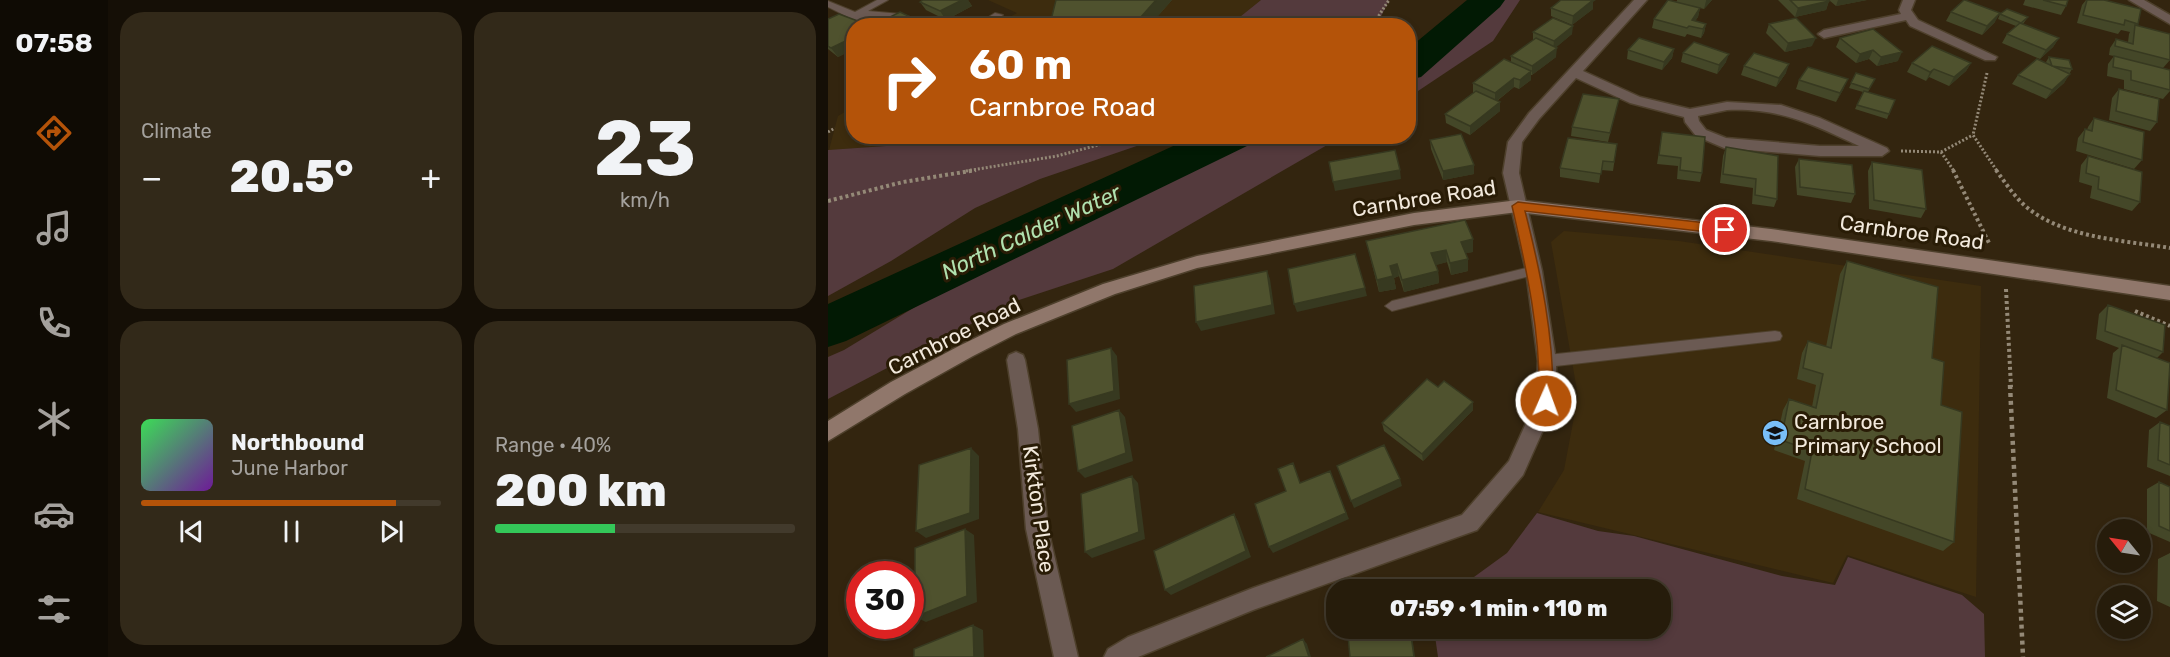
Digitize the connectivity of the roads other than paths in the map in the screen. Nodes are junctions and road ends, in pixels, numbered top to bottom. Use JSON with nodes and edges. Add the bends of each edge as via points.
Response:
{"nodes":[{"id":1,"x":884,"y":0,"type":"edge"},
{"id":2,"x":1641,"y":0,"type":"edge"},
{"id":3,"x":1909,"y":0,"type":"edge"},
{"id":4,"x":2134,"y":0,"type":"edge"},
{"id":5,"x":828,"y":4,"type":"edge"},
{"id":6,"x":852,"y":15,"type":"junction"},
{"id":7,"x":998,"y":15,"type":"dead end"},
{"id":8,"x":1908,"y":16,"type":"junction"},
{"id":9,"x":858,"y":18,"type":"edge"},
{"id":10,"x":912,"y":18,"type":"edge"},
{"id":11,"x":993,"y":18,"type":"edge"},
{"id":12,"x":2170,"y":20,"type":"edge"},
{"id":13,"x":1824,"y":34,"type":"dead end"},
{"id":14,"x":1990,"y":57,"type":"road end"},
{"id":15,"x":1576,"y":73,"type":"junction"},
{"id":16,"x":1691,"y":114,"type":"junction"},
{"id":17,"x":1518,"y":206,"type":"junction"},
{"id":18,"x":1534,"y":271,"type":"junction"},
{"id":19,"x":2170,"y":293,"type":"edge"},
{"id":20,"x":1392,"y":306,"type":"dead end"},
{"id":21,"x":1775,"y":336,"type":"dead end"},
{"id":22,"x":1016,"y":360,"type":"dead end"},
{"id":23,"x":1547,"y":361,"type":"junction"},
{"id":24,"x":828,"y":432,"type":"edge"},
{"id":25,"x":1066,"y":657,"type":"edge"},
{"id":26,"x":1116,"y":657,"type":"edge"}],
"edges":[{"from":1,"to":6,"type":"lane"},
{"from":2,"to":15,"type":"street"},
{"from":3,"to":8,"type":"street","via":[[1905,10]]},
{"from":4,"to":12,"type":"street"},
{"from":5,"to":6,"type":"lane"},
{"from":6,"to":9,"type":"lane"},
{"from":6,"to":10,"type":"lane","via":[[888,13]]},
{"from":7,"to":11,"type":"lane"},
{"from":8,"to":13,"type":"street"},
{"from":8,"to":14,"type":"street"},
{"from":15,"to":16,"type":"street","via":[[1635,100]]},
{"from":15,"to":17,"type":"street","via":[[1515,142],[1511,173]]},
{"from":16,"to":16,"type":"street","via":[[1705,107],[1737,105],[1790,111],[1882,151],[1820,151],[1724,143],[1701,133]]},
{"from":17,"to":18,"type":"street"},
{"from":17,"to":19,"type":"street","name":"Carnbroe Road","via":[[1770,235]]},
{"from":17,"to":24,"type":"street","name":"Carnbroe Road","via":[[1414,219],[1231,255],[1108,289],[966,351]]},
{"from":18,"to":20,"type":"lane"},
{"from":18,"to":23,"type":"street"},
{"from":21,"to":23,"type":"lane"},
{"from":22,"to":25,"type":"street","name":"Kirkton Place","via":[[1028,429],[1037,529]]},
{"from":23,"to":26,"type":"street","via":[[1546,401],[1516,468],[1469,523],[1253,599]]}]}
